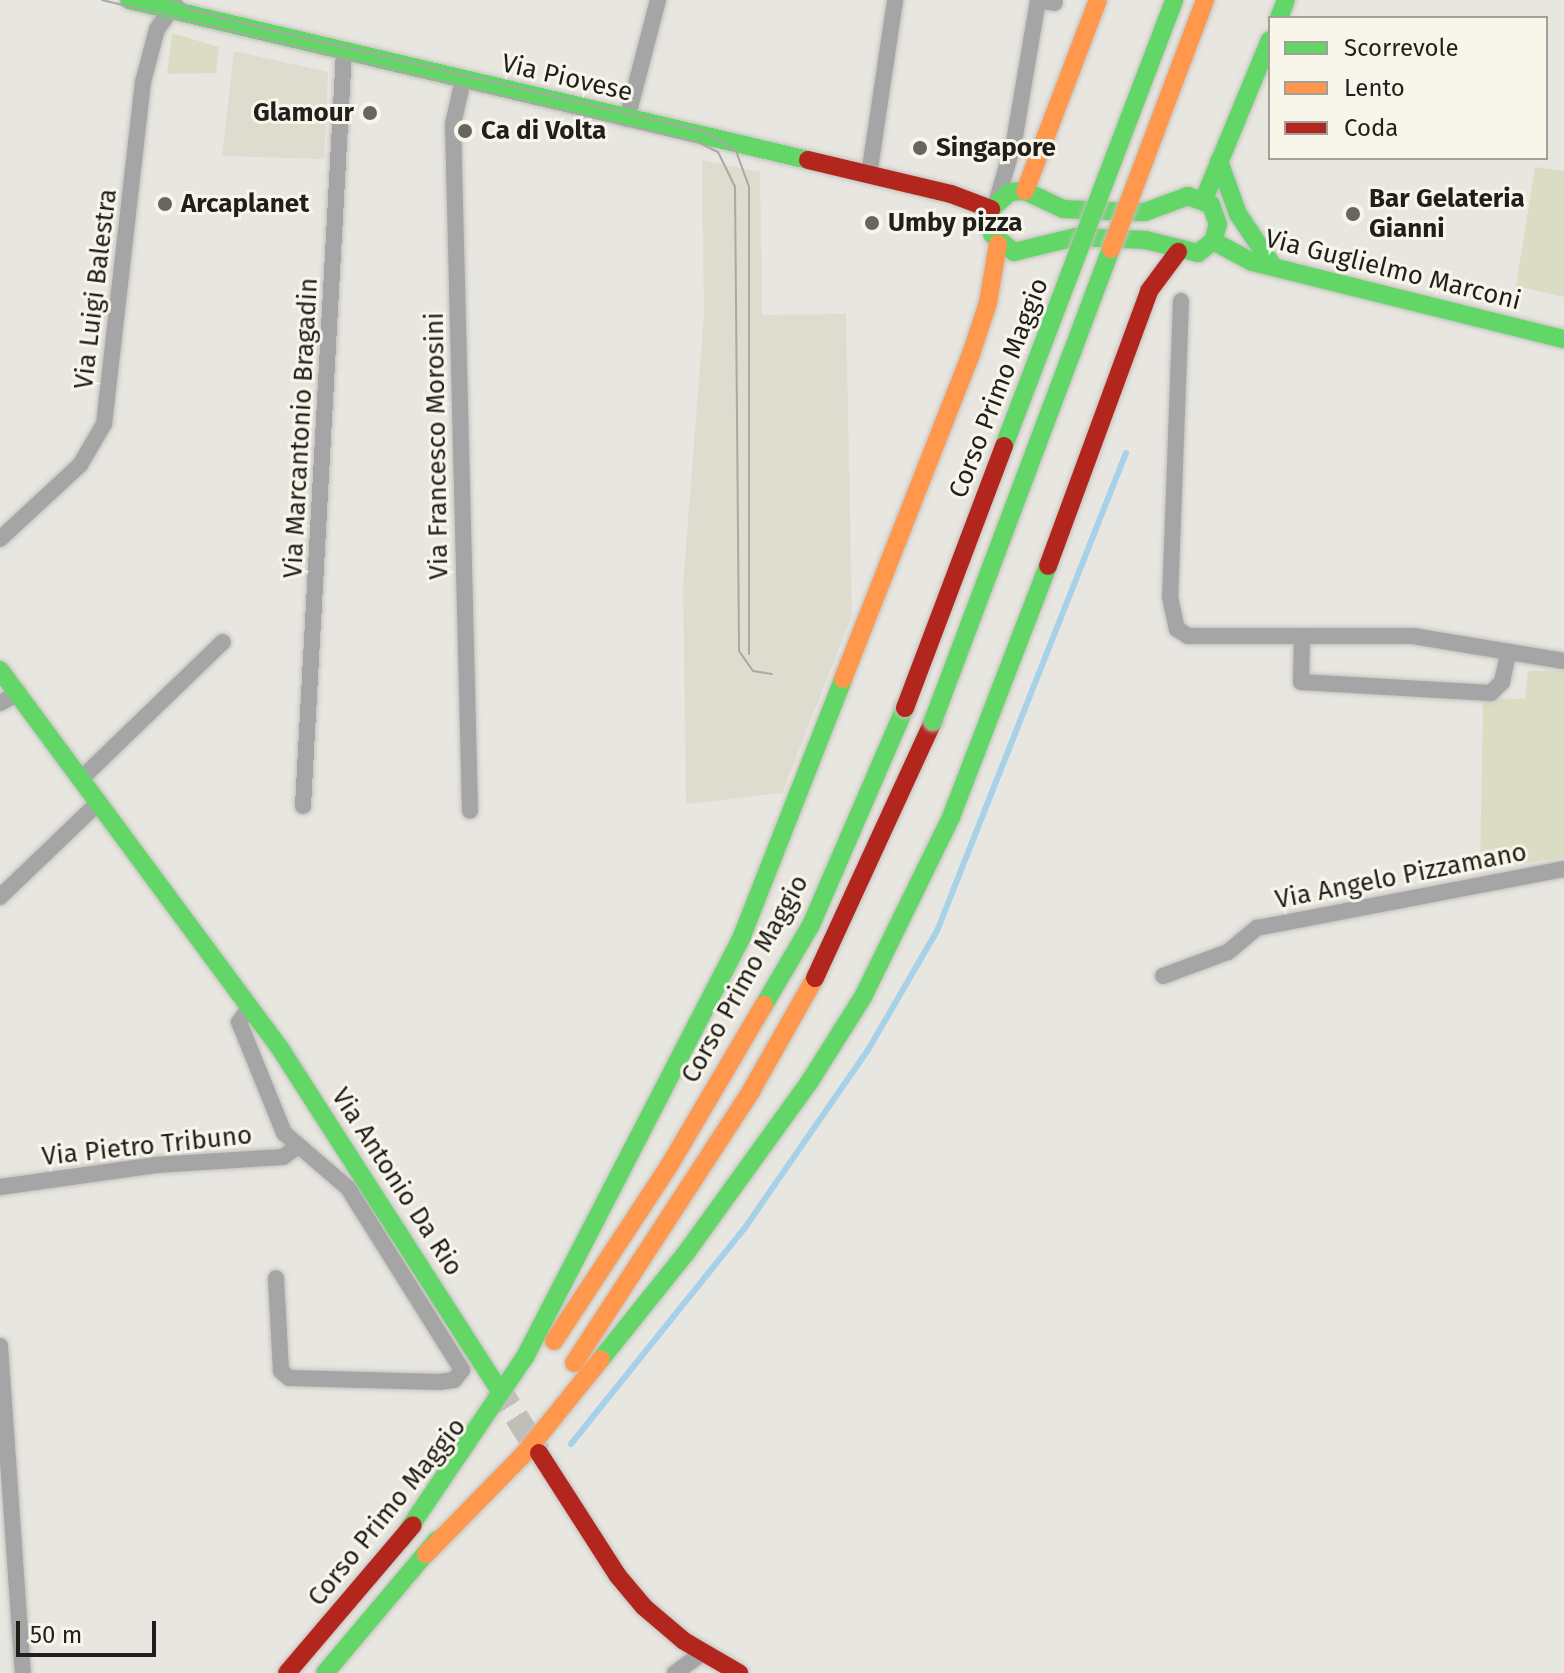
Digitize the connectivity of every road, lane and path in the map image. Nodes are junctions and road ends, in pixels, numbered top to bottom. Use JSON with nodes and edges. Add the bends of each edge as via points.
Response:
{"nodes":[{"id":1,"x":129,"y":0,"type":"edge"},
{"id":2,"x":895,"y":0,"type":"edge"},
{"id":3,"x":1098,"y":0,"type":"edge"},
{"id":4,"x":1174,"y":0,"type":"edge"},
{"id":5,"x":1205,"y":0,"type":"edge"},
{"id":6,"x":1055,"y":3,"type":"dead end"},
{"id":7,"x":174,"y":6,"type":"edge"},
{"id":8,"x":656,"y":6,"type":"edge"},
{"id":9,"x":1268,"y":45,"type":"edge"},
{"id":10,"x":344,"y":52,"type":"junction"},
{"id":11,"x":463,"y":80,"type":"junction"},
{"id":12,"x":627,"y":119,"type":"junction"},
{"id":13,"x":1219,"y":161,"type":"junction"},
{"id":14,"x":869,"y":175,"type":"junction"},
{"id":15,"x":1025,"y":191,"type":"junction"},
{"id":16,"x":1204,"y":199,"type":"junction"},
{"id":17,"x":994,"y":204,"type":"junction"},
{"id":18,"x":1213,"y":241,"type":"junction"},
{"id":19,"x":998,"y":244,"type":"junction"},
{"id":20,"x":1178,"y":252,"type":"junction"},
{"id":21,"x":1271,"y":263,"type":"junction"},
{"id":22,"x":1181,"y":301,"type":"dead end"},
{"id":23,"x":1564,"y":339,"type":"edge"},
{"id":24,"x":0,"y":539,"type":"edge"},
{"id":25,"x":1302,"y":638,"type":"junction"},
{"id":26,"x":223,"y":642,"type":"dead end"},
{"id":27,"x":1508,"y":654,"type":"junction"},
{"id":28,"x":1564,"y":661,"type":"edge"},
{"id":29,"x":0,"y":670,"type":"edge"},
{"id":30,"x":18,"y":693,"type":"junction"},
{"id":31,"x":0,"y":703,"type":"edge"},
{"id":32,"x":81,"y":779,"type":"junction"},
{"id":33,"x":99,"y":802,"type":"junction"},
{"id":34,"x":303,"y":806,"type":"dead end"},
{"id":35,"x":470,"y":811,"type":"dead end"},
{"id":36,"x":1564,"y":869,"type":"edge"},
{"id":37,"x":0,"y":897,"type":"edge"},
{"id":38,"x":1163,"y":976,"type":"dead end"},
{"id":39,"x":250,"y":1007,"type":"junction"},
{"id":40,"x":297,"y":1147,"type":"junction"},
{"id":41,"x":0,"y":1187,"type":"edge"},
{"id":42,"x":276,"y":1278,"type":"dead end"},
{"id":43,"x":0,"y":1346,"type":"edge"},
{"id":44,"x":497,"y":1386,"type":"tunnel mouth"},
{"id":45,"x":539,"y":1453,"type":"tunnel mouth"},
{"id":46,"x":401,"y":1540,"type":"junction"},
{"id":47,"x":426,"y":1554,"type":"junction"},
{"id":48,"x":703,"y":1653,"type":"junction"},
{"id":49,"x":23,"y":1673,"type":"edge"},
{"id":50,"x":287,"y":1673,"type":"edge"},
{"id":51,"x":325,"y":1673,"type":"edge"},
{"id":52,"x":675,"y":1673,"type":"edge"},
{"id":53,"x":739,"y":1673,"type":"edge"}],
"edges":[{"from":1,"to":7,"type":"main road","name":"Via Piovese"},
{"from":2,"to":14,"type":"street"},
{"from":3,"to":15,"type":"main road"},
{"from":4,"to":46,"type":"main road","name":"Corso Primo Maggio","bridge":true,"via":[[905,708],[811,925],[635,1219],[532,1374]]},
{"from":5,"to":47,"type":"main road","bridge":true,"via":[[933,721],[835,942],[751,1091],[607,1316]]},
{"from":6,"to":17,"type":"street","via":[[1038,0],[1014,142]]},
{"from":7,"to":10,"type":"main road","name":"Via Piovese"},
{"from":7,"to":24,"type":"street","name":"Via Luigi Balestra","via":[[157,29],[143,82],[104,424],[80,465]]},
{"from":8,"to":12,"type":"street"},
{"from":9,"to":13,"type":"main road"},
{"from":10,"to":11,"type":"main road","name":"Via Piovese"},
{"from":10,"to":34,"type":"street","name":"Via Marcantonio Bragadin"},
{"from":11,"to":12,"type":"main road","name":"Via Piovese"},
{"from":11,"to":35,"type":"street","name":"Via Francesco Morosini","via":[[453,124]]},
{"from":12,"to":14,"type":"main road","name":"Via Piovese"},
{"from":13,"to":16,"type":"main road"},
{"from":13,"to":21,"type":"main road","via":[[1238,214]]},
{"from":14,"to":17,"type":"main road","name":"Via Piovese"},
{"from":15,"to":16,"type":"main road","via":[[1054,207],[1075,210],[1145,212],[1177,198]]},
{"from":15,"to":17,"type":"main road"},
{"from":16,"to":18,"type":"main road","via":[[1218,224]]},
{"from":17,"to":19,"type":"main road"},
{"from":18,"to":20,"type":"main road","via":[[1198,253]]},
{"from":18,"to":21,"type":"main road","name":"Via Guglielmo Marconi","via":[[1252,262]]},
{"from":19,"to":20,"type":"main road","via":[[1014,252],[1076,237],[1146,240]]},
{"from":19,"to":46,"type":"main road","via":[[991,291],[971,354],[730,962],[525,1357]]},
{"from":20,"to":47,"type":"main road","via":[[1149,291],[1117,388],[951,817],[863,997],[810,1081],[686,1253],[524,1454]]},
{"from":21,"to":23,"type":"main road","name":"Via Guglielmo Marconi"},
{"from":22,"to":25,"type":"street","via":[[1172,617],[1188,636]]},
{"from":25,"to":27,"type":"street","via":[[1413,636]]},
{"from":25,"to":27,"type":"street","via":[[1301,682],[1491,693],[1502,682]]},
{"from":26,"to":32,"type":"street"},
{"from":27,"to":28,"type":"street"},
{"from":29,"to":30,"type":"main road","name":"Via Antonio Da Rio"},
{"from":30,"to":31,"type":"street"},
{"from":30,"to":32,"type":"main road","name":"Via Antonio Da Rio"},
{"from":32,"to":33,"type":"main road","name":"Via Antonio Da Rio"},
{"from":33,"to":37,"type":"street"},
{"from":33,"to":39,"type":"main road","name":"Via Antonio Da Rio"},
{"from":36,"to":38,"type":"street","name":"Via Angelo Pizzamano","via":[[1257,928],[1228,952]]},
{"from":39,"to":40,"type":"street","name":"Via Antonio Da Rio","via":[[239,1022],[265,1096]]},
{"from":39,"to":44,"type":"main road","name":"Via Antonio Da Rio"},
{"from":40,"to":41,"type":"street","name":"Via Pietro Tribuno","via":[[283,1157],[156,1165]]},
{"from":40,"to":42,"type":"street","name":"Via Antonio Da Rio","via":[[348,1188],[462,1370],[454,1380],[440,1382],[289,1378],[281,1371]]},
{"from":43,"to":49,"type":"street"},
{"from":45,"to":48,"type":"main road","via":[[618,1576],[644,1607]]},
{"from":46,"to":50,"type":"main road","name":"Corso Primo Maggio"},
{"from":47,"to":51,"type":"main road"},
{"from":48,"to":52,"type":"street"},
{"from":48,"to":53,"type":"main road"}]}
